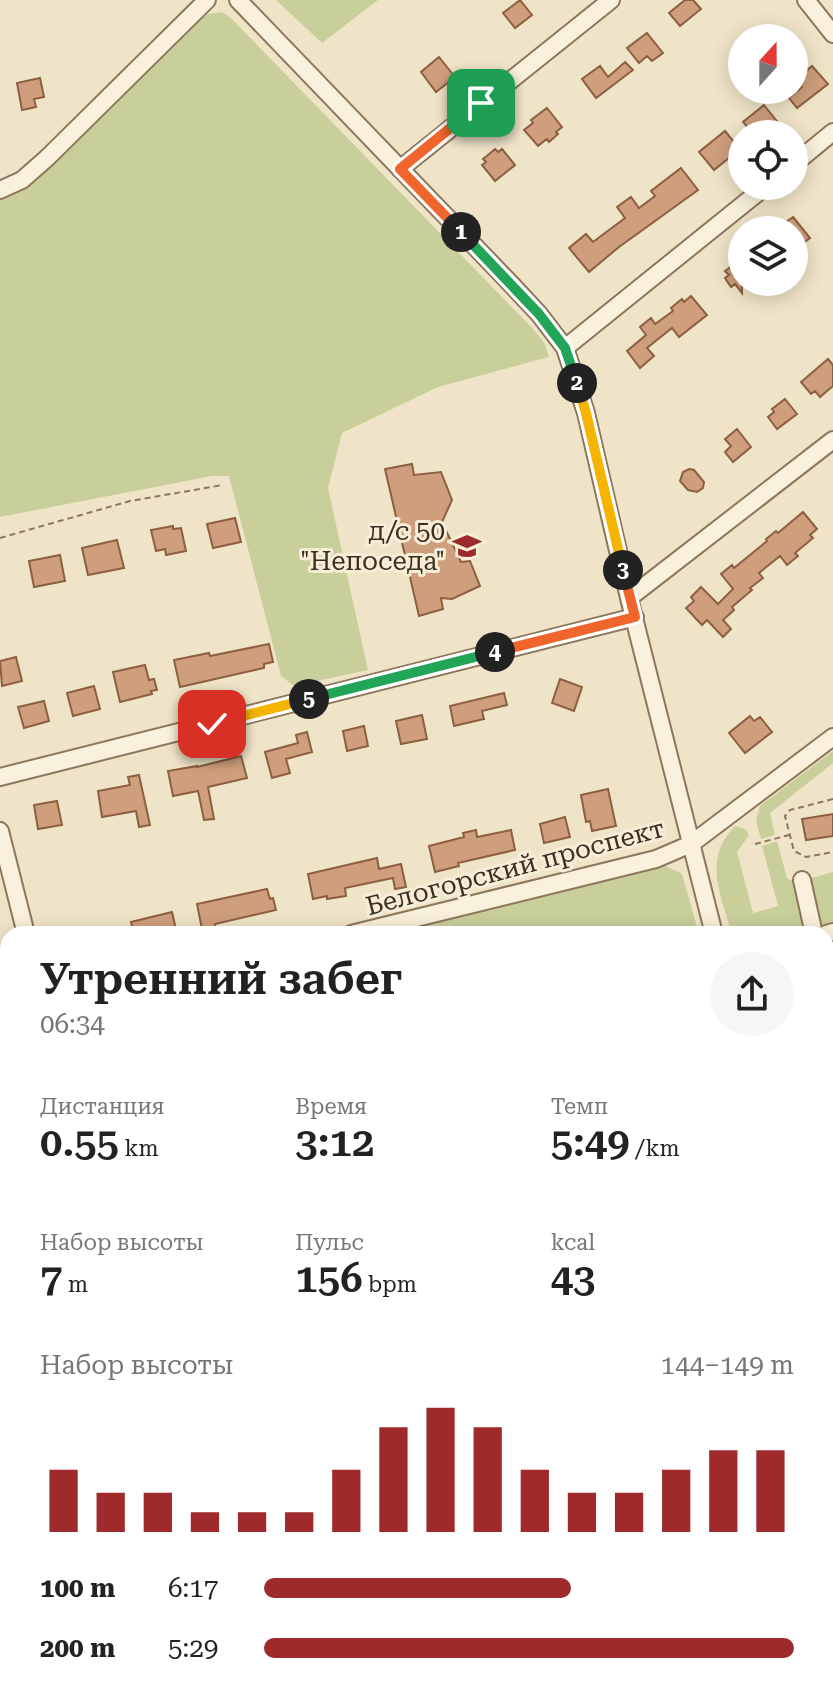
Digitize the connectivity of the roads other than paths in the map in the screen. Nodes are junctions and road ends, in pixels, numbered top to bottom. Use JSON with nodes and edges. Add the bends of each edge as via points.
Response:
{"nodes":[{"id":1,"x":207,"y":0,"type":"edge"},
{"id":2,"x":238,"y":0,"type":"edge"},
{"id":3,"x":611,"y":0,"type":"edge"},
{"id":4,"x":806,"y":0,"type":"edge"},
{"id":5,"x":833,"y":34,"type":"edge"},
{"id":6,"x":833,"y":132,"type":"edge"},
{"id":7,"x":808,"y":153,"type":"edge"},
{"id":8,"x":400,"y":169,"type":"junction"},
{"id":9,"x":0,"y":190,"type":"edge"},
{"id":10,"x":749,"y":200,"type":"edge"},
{"id":11,"x":565,"y":348,"type":"junction"},
{"id":12,"x":833,"y":440,"type":"edge"},
{"id":13,"x":629,"y":598,"type":"junction"},
{"id":14,"x":635,"y":617,"type":"junction"},
{"id":15,"x":833,"y":737,"type":"edge"},
{"id":16,"x":0,"y":777,"type":"edge"},
{"id":17,"x":0,"y":831,"type":"edge"},
{"id":18,"x":691,"y":844,"type":"junction"},
{"id":19,"x":802,"y":880,"type":"dead end"},
{"id":20,"x":24,"y":926,"type":"edge"},
{"id":21,"x":384,"y":926,"type":"edge"},
{"id":22,"x":712,"y":926,"type":"edge"},
{"id":23,"x":812,"y":926,"type":"edge"}],
"edges":[{"from":1,"to":9,"type":"street","via":[[47,158],[22,180]]},
{"from":2,"to":8,"type":"street"},
{"from":3,"to":8,"type":"street"},
{"from":4,"to":5,"type":"street"},
{"from":6,"to":7,"type":"street"},
{"from":8,"to":11,"type":"street"},
{"from":10,"to":11,"type":"street"},
{"from":11,"to":13,"type":"street","via":[[586,413]]},
{"from":12,"to":13,"type":"street"},
{"from":13,"to":14,"type":"street"},
{"from":14,"to":16,"type":"street"},
{"from":14,"to":18,"type":"street"},
{"from":15,"to":18,"type":"street","name":"Белогорский проспект"},
{"from":17,"to":20,"type":"street"},
{"from":18,"to":21,"type":"street","name":"Белогорский проспект","via":[[656,859]]},
{"from":18,"to":22,"type":"street"},
{"from":19,"to":23,"type":"street"}]}
